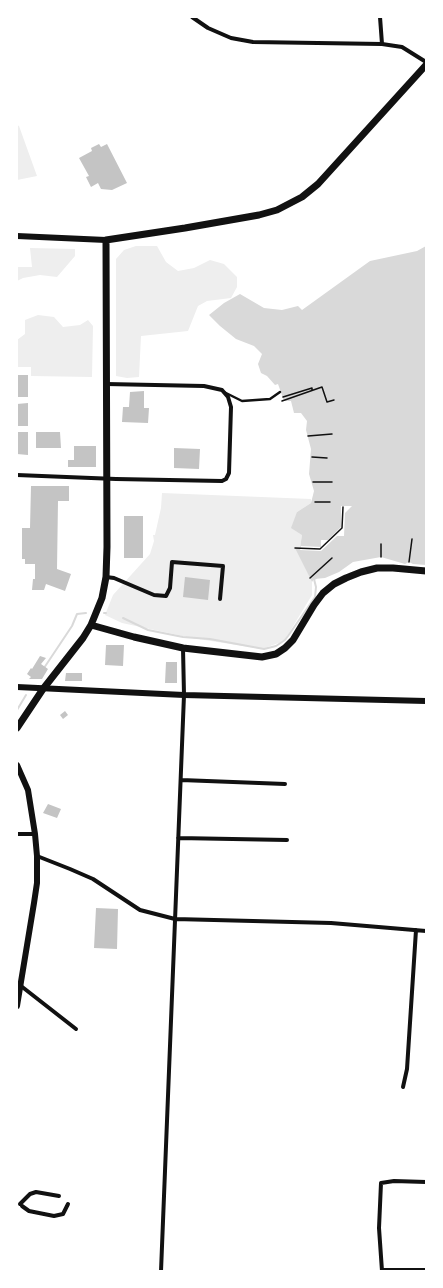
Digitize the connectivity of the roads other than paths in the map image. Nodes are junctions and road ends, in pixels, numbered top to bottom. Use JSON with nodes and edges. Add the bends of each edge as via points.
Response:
{"nodes":[{"id":1,"x":192,"y":17,"type":"edge"},
{"id":2,"x":380,"y":17,"type":"edge"},
{"id":3,"x":382,"y":44,"type":"junction"},
{"id":4,"x":426,"y":62,"type":"edge"},
{"id":5,"x":426,"y":65,"type":"edge"},
{"id":6,"x":17,"y":236,"type":"edge"},
{"id":7,"x":106,"y":240,"type":"junction"},
{"id":8,"x":106,"y":384,"type":"junction"},
{"id":9,"x":222,"y":390,"type":"junction"},
{"id":10,"x":280,"y":392,"type":"dead end"},
{"id":11,"x":17,"y":475,"type":"edge"},
{"id":12,"x":107,"y":478,"type":"junction"},
{"id":13,"x":426,"y":571,"type":"edge"},
{"id":14,"x":106,"y":577,"type":"junction"},
{"id":15,"x":220,"y":598,"type":"dead end"},
{"id":16,"x":91,"y":625,"type":"junction"},
{"id":17,"x":183,"y":648,"type":"junction"},
{"id":18,"x":17,"y":687,"type":"edge"},
{"id":19,"x":40,"y":689,"type":"junction"},
{"id":20,"x":184,"y":695,"type":"junction"},
{"id":21,"x":426,"y":701,"type":"edge"},
{"id":22,"x":17,"y":728,"type":"edge"},
{"id":23,"x":17,"y":765,"type":"edge"},
{"id":24,"x":181,"y":780,"type":"junction"},
{"id":25,"x":285,"y":784,"type":"dead end"},
{"id":26,"x":17,"y":834,"type":"edge"},
{"id":27,"x":35,"y":834,"type":"junction"},
{"id":28,"x":178,"y":838,"type":"junction"},
{"id":29,"x":287,"y":840,"type":"dead end"},
{"id":30,"x":37,"y":856,"type":"junction"},
{"id":31,"x":175,"y":919,"type":"junction"},
{"id":32,"x":416,"y":930,"type":"junction"},
{"id":33,"x":426,"y":931,"type":"edge"},
{"id":34,"x":21,"y":986,"type":"junction"},
{"id":35,"x":17,"y":1006,"type":"edge"},
{"id":36,"x":76,"y":1029,"type":"dead end"},
{"id":37,"x":403,"y":1087,"type":"dead end"},
{"id":38,"x":426,"y":1182,"type":"edge"},
{"id":39,"x":60,"y":1196,"type":"dead end"},
{"id":40,"x":68,"y":1204,"type":"dead end"},
{"id":41,"x":382,"y":1270,"type":"edge"},
{"id":42,"x":426,"y":1270,"type":"edge"},
{"id":43,"x":161,"y":1271,"type":"edge"}],
"edges":[{"from":1,"to":3,"type":"street","via":[[208,28],[231,38],[253,42]]},
{"from":2,"to":3,"type":"street"},
{"from":3,"to":4,"type":"street","via":[[402,47]]},
{"from":5,"to":7,"type":"main road","via":[[318,184],[302,197],[277,210],[259,215]]},
{"from":6,"to":7,"type":"street"},
{"from":7,"to":8,"type":"main road"},
{"from":8,"to":9,"type":"street","via":[[204,386]]},
{"from":8,"to":12,"type":"main road"},
{"from":9,"to":10,"type":"lane","via":[[242,401],[270,399]]},
{"from":9,"to":12,"type":"street","via":[[231,407],[229,472],[226,479],[219,481]]},
{"from":11,"to":12,"type":"street"},
{"from":12,"to":14,"type":"main road"},
{"from":13,"to":17,"type":"main road","via":[[377,568],[340,581],[323,593],[293,640],[276,654],[262,657]]},
{"from":14,"to":15,"type":"street","via":[[154,595],[166,596],[170,588],[172,562],[223,566]]},
{"from":14,"to":16,"type":"main road","via":[[102,598]]},
{"from":16,"to":17,"type":"main road"},
{"from":16,"to":19,"type":"main road"},
{"from":17,"to":20,"type":"street"},
{"from":18,"to":19,"type":"street"},
{"from":19,"to":20,"type":"street"},
{"from":19,"to":22,"type":"main road"},
{"from":20,"to":21,"type":"street"},
{"from":20,"to":24,"type":"street"},
{"from":23,"to":27,"type":"street","via":[[28,790]]},
{"from":24,"to":25,"type":"street"},
{"from":24,"to":28,"type":"street"},
{"from":26,"to":27,"type":"street"},
{"from":27,"to":30,"type":"street"},
{"from":28,"to":29,"type":"street"},
{"from":28,"to":31,"type":"street"},
{"from":30,"to":31,"type":"street","via":[[93,879],[140,910]]},
{"from":30,"to":34,"type":"street","via":[[34,903]]},
{"from":31,"to":32,"type":"street","via":[[331,924]]},
{"from":31,"to":43,"type":"street"},
{"from":32,"to":33,"type":"street"},
{"from":32,"to":37,"type":"street","via":[[407,1069]]},
{"from":34,"to":35,"type":"street"},
{"from":34,"to":36,"type":"street"},
{"from":38,"to":41,"type":"street","via":[[382,1183],[379,1228]]},
{"from":39,"to":40,"type":"street","via":[[36,1192],[30,1194],[21,1205],[29,1211],[54,1216],[63,1214]]},
{"from":41,"to":42,"type":"street"}]}
